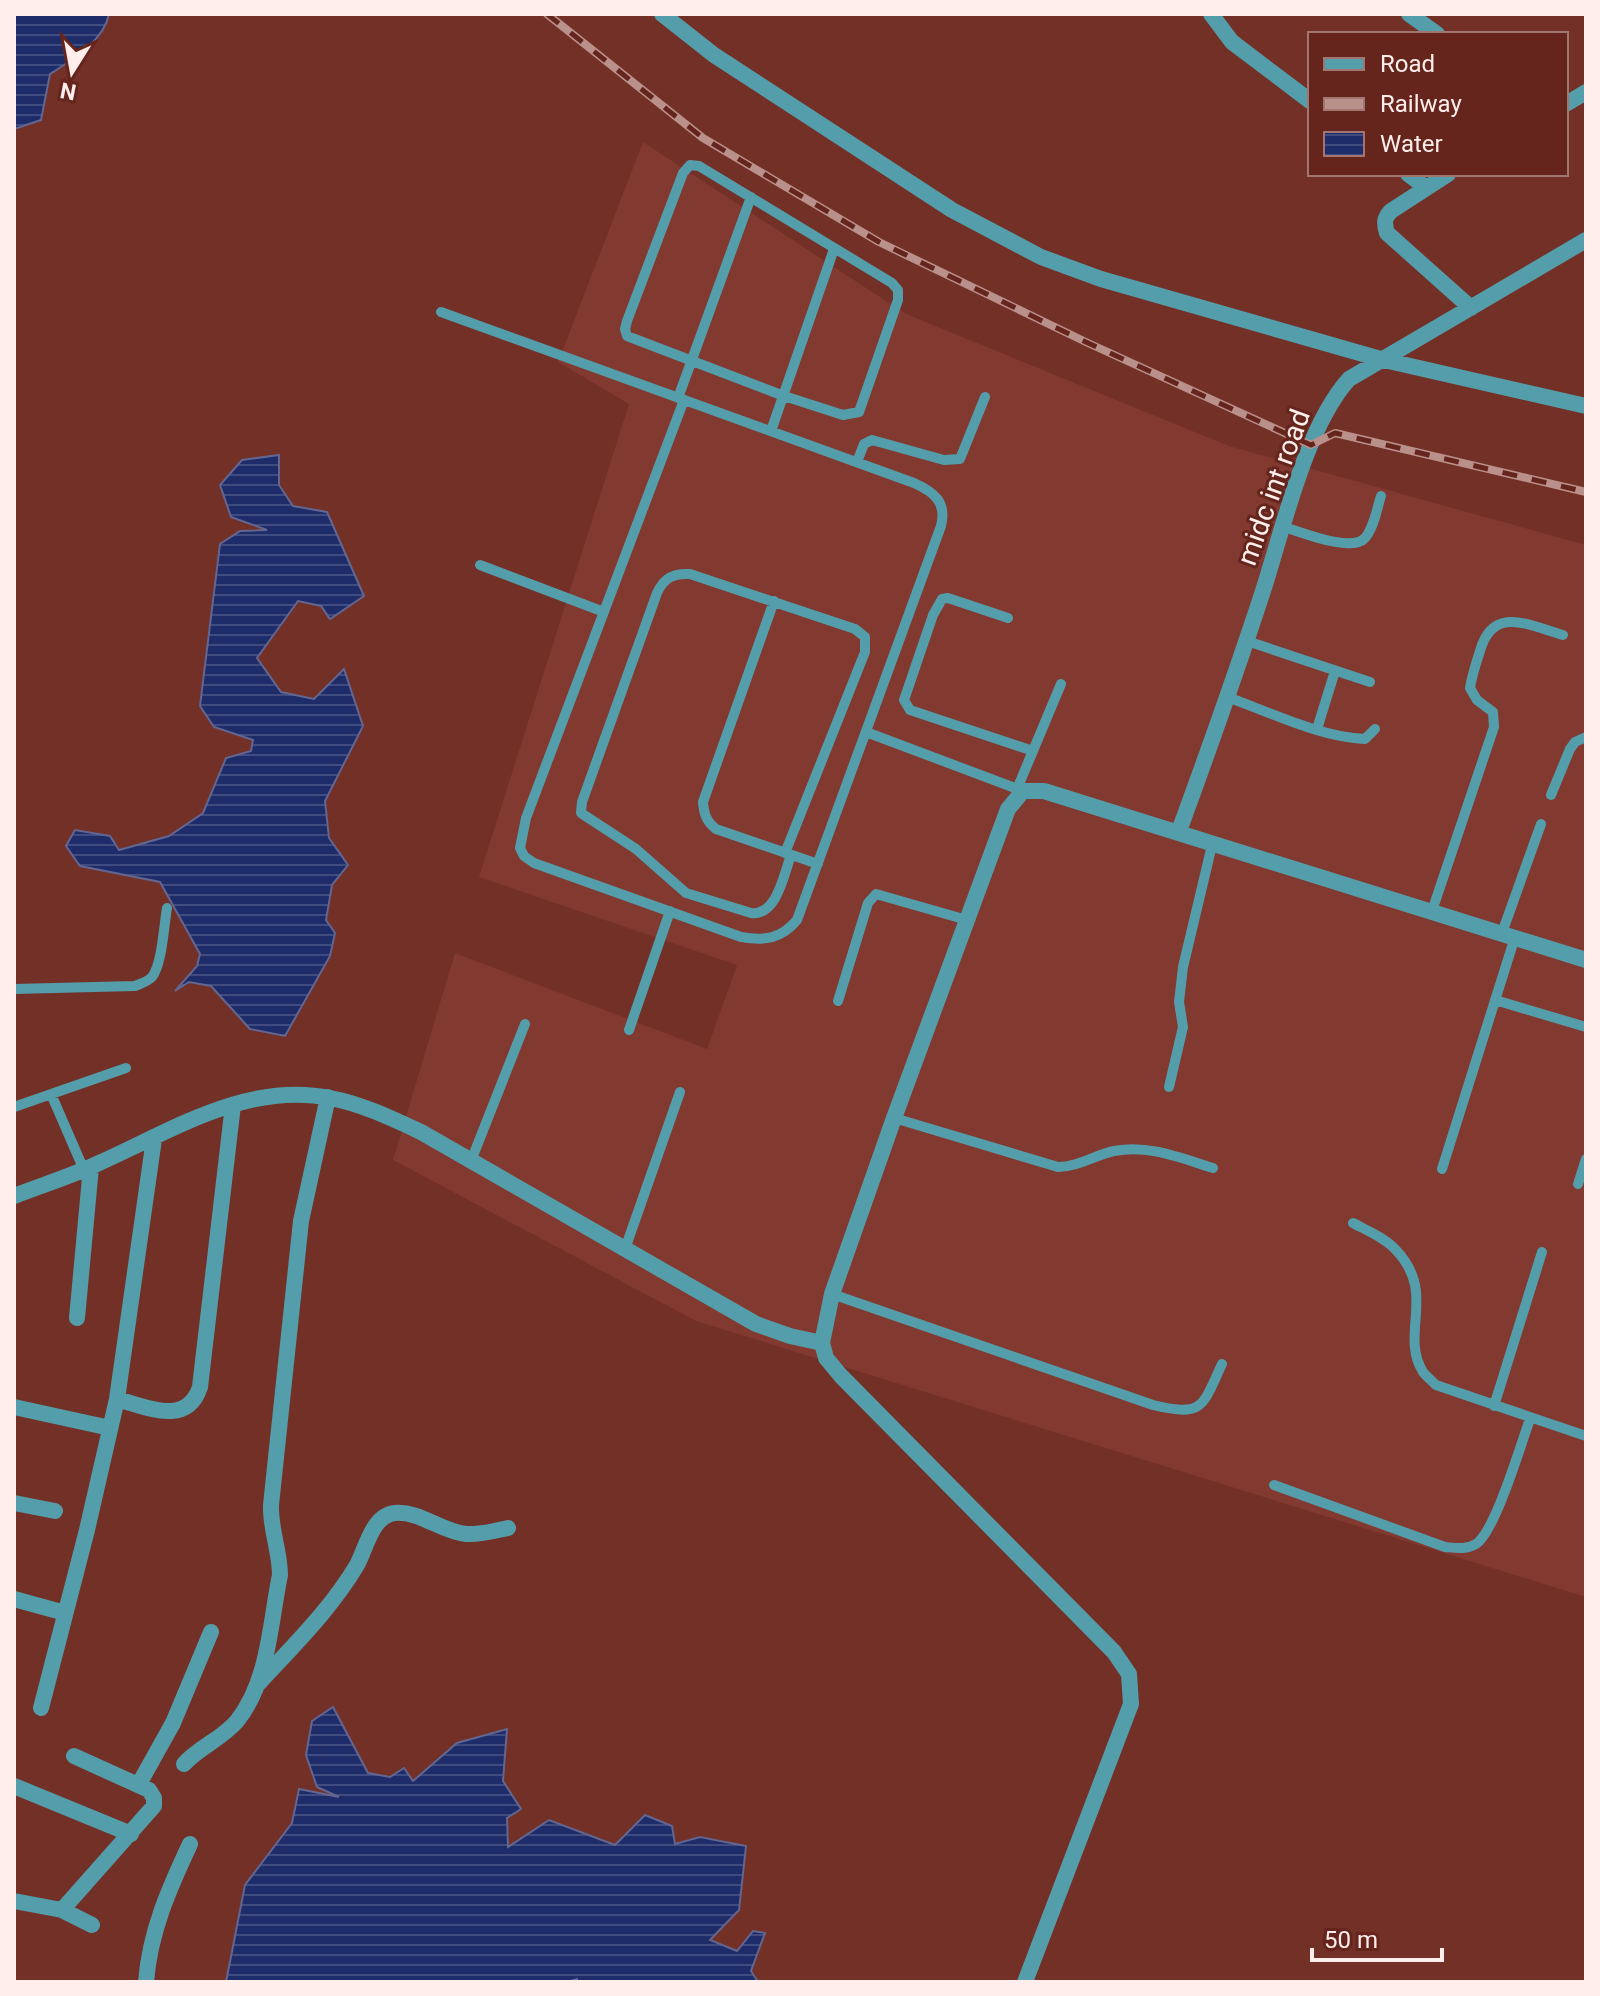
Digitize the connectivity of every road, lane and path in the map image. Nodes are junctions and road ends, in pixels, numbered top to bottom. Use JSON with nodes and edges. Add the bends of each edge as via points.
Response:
{"nodes":[{"id":1,"x":662,"y":14,"type":"edge"},
{"id":2,"x":1211,"y":14,"type":"edge"},
{"id":3,"x":1409,"y":14,"type":"edge"},
{"id":4,"x":1434,"y":32,"type":"edge"},
{"id":5,"x":1586,"y":92,"type":"edge"},
{"id":6,"x":1308,"y":99,"type":"edge"},
{"id":7,"x":1568,"y":103,"type":"edge"},
{"id":8,"x":1411,"y":176,"type":"edge"},
{"id":9,"x":1444,"y":176,"type":"edge"},
{"id":10,"x":1425,"y":187,"type":"junction"},
{"id":11,"x":751,"y":197,"type":"junction"},
{"id":12,"x":1586,"y":240,"type":"edge"},
{"id":13,"x":834,"y":249,"type":"junction"},
{"id":14,"x":1471,"y":308,"type":"junction"},
{"id":15,"x":441,"y":312,"type":"dead end"},
{"id":16,"x":1384,"y":360,"type":"junction"},
{"id":17,"x":692,"y":361,"type":"junction"},
{"id":18,"x":784,"y":396,"type":"junction"},
{"id":19,"x":985,"y":397,"type":"dead end"},
{"id":20,"x":681,"y":399,"type":"junction"},
{"id":21,"x":1586,"y":406,"type":"edge"},
{"id":22,"x":771,"y":431,"type":"junction"},
{"id":23,"x":857,"y":462,"type":"junction"},
{"id":24,"x":1381,"y":496,"type":"dead end"},
{"id":25,"x":1284,"y":527,"type":"junction"},
{"id":26,"x":480,"y":565,"type":"dead end"},
{"id":27,"x":774,"y":601,"type":"junction"},
{"id":28,"x":604,"y":612,"type":"junction"},
{"id":29,"x":1008,"y":618,"type":"dead end"},
{"id":30,"x":1563,"y":635,"type":"dead end"},
{"id":31,"x":1247,"y":641,"type":"junction"},
{"id":32,"x":1335,"y":671,"type":"junction"},
{"id":33,"x":1370,"y":682,"type":"dead end"},
{"id":34,"x":1061,"y":684,"type":"dead end"},
{"id":35,"x":1227,"y":697,"type":"junction"},
{"id":36,"x":1317,"y":729,"type":"junction"},
{"id":37,"x":1375,"y":729,"type":"dead end"},
{"id":38,"x":866,"y":732,"type":"junction"},
{"id":39,"x":1586,"y":737,"type":"edge"},
{"id":40,"x":1033,"y":751,"type":"junction"},
{"id":41,"x":1020,"y":790,"type":"junction"},
{"id":42,"x":1551,"y":795,"type":"dead end"},
{"id":43,"x":1541,"y":824,"type":"dead end"},
{"id":44,"x":1179,"y":831,"type":"junction"},
{"id":45,"x":1213,"y":841,"type":"junction"},
{"id":46,"x":788,"y":854,"type":"junction"},
{"id":47,"x":818,"y":864,"type":"junction"},
{"id":48,"x":167,"y":908,"type":"dead end"},
{"id":49,"x":670,"y":911,"type":"junction"},
{"id":50,"x":1432,"y":911,"type":"junction"},
{"id":51,"x":967,"y":920,"type":"junction"},
{"id":52,"x":1508,"y":935,"type":"junction"},
{"id":53,"x":1586,"y":960,"type":"edge"},
{"id":54,"x":14,"y":989,"type":"edge"},
{"id":55,"x":1495,"y":1000,"type":"junction"},
{"id":56,"x":838,"y":1001,"type":"dead end"},
{"id":57,"x":525,"y":1024,"type":"dead end"},
{"id":58,"x":1586,"y":1027,"type":"edge"},
{"id":59,"x":629,"y":1030,"type":"dead end"},
{"id":60,"x":126,"y":1068,"type":"dead end"},
{"id":61,"x":1169,"y":1087,"type":"dead end"},
{"id":62,"x":680,"y":1092,"type":"dead end"},
{"id":63,"x":51,"y":1094,"type":"junction"},
{"id":64,"x":328,"y":1097,"type":"junction"},
{"id":65,"x":233,"y":1105,"type":"junction"},
{"id":66,"x":14,"y":1107,"type":"edge"},
{"id":67,"x":894,"y":1118,"type":"junction"},
{"id":68,"x":154,"y":1139,"type":"junction"},
{"id":69,"x":1586,"y":1159,"type":"edge"},
{"id":70,"x":471,"y":1161,"type":"junction"},
{"id":71,"x":88,"y":1168,"type":"junction"},
{"id":72,"x":1213,"y":1168,"type":"dead end"},
{"id":73,"x":1442,"y":1169,"type":"dead end"},
{"id":74,"x":1578,"y":1184,"type":"dead end"},
{"id":75,"x":14,"y":1196,"type":"edge"},
{"id":76,"x":1353,"y":1223,"type":"dead end"},
{"id":77,"x":625,"y":1249,"type":"junction"},
{"id":78,"x":1542,"y":1252,"type":"dead end"},
{"id":79,"x":832,"y":1294,"type":"junction"},
{"id":80,"x":77,"y":1318,"type":"dead end"},
{"id":81,"x":822,"y":1343,"type":"junction"},
{"id":82,"x":1222,"y":1364,"type":"dead end"},
{"id":83,"x":117,"y":1399,"type":"junction"},
{"id":84,"x":1494,"y":1406,"type":"junction"},
{"id":85,"x":14,"y":1407,"type":"edge"},
{"id":86,"x":1530,"y":1419,"type":"junction"},
{"id":87,"x":110,"y":1428,"type":"junction"},
{"id":88,"x":1586,"y":1436,"type":"edge"},
{"id":89,"x":1274,"y":1485,"type":"dead end"},
{"id":90,"x":14,"y":1503,"type":"edge"},
{"id":91,"x":55,"y":1511,"type":"dead end"},
{"id":92,"x":508,"y":1528,"type":"dead end"},
{"id":93,"x":14,"y":1599,"type":"edge"},
{"id":94,"x":65,"y":1613,"type":"junction"},
{"id":95,"x":211,"y":1632,"type":"dead end"},
{"id":96,"x":258,"y":1685,"type":"junction"},
{"id":97,"x":41,"y":1708,"type":"dead end"},
{"id":98,"x":74,"y":1756,"type":"dead end"},
{"id":99,"x":184,"y":1764,"type":"dead end"},
{"id":100,"x":139,"y":1784,"type":"junction"},
{"id":101,"x":14,"y":1786,"type":"edge"},
{"id":102,"x":131,"y":1834,"type":"junction"},
{"id":103,"x":190,"y":1844,"type":"dead end"},
{"id":104,"x":14,"y":1901,"type":"edge"},
{"id":105,"x":62,"y":1910,"type":"junction"},
{"id":106,"x":92,"y":1925,"type":"dead end"},
{"id":107,"x":146,"y":1982,"type":"edge"},
{"id":108,"x":1025,"y":1982,"type":"edge"}],
"edges":[{"from":1,"to":16,"type":"street","via":[[714,55],[952,210],[1041,257]]},
{"from":2,"to":6,"type":"street","via":[[1232,42]]},
{"from":3,"to":4,"type":"street"},
{"from":5,"to":7,"type":"street"},
{"from":8,"to":10,"type":"street"},
{"from":9,"to":10,"type":"street"},
{"from":10,"to":14,"type":"street","via":[[1386,216],[1387,233]]},
{"from":11,"to":13,"type":"lane"},
{"from":11,"to":17,"type":"lane"},
{"from":11,"to":17,"type":"lane","via":[[699,166],[688,167],[627,321],[631,338]]},
{"from":12,"to":14,"type":"street","name":"midc int road"},
{"from":13,"to":18,"type":"lane"},
{"from":13,"to":18,"type":"lane","via":[[892,283],[899,293],[865,400],[859,412],[849,416]]},
{"from":14,"to":16,"type":"street","name":"midc int road"},
{"from":15,"to":20,"type":"lane"},
{"from":16,"to":21,"type":"street"},
{"from":16,"to":25,"type":"street","name":"midc int road","via":[[1349,379],[1331,401]]},
{"from":17,"to":18,"type":"lane"},
{"from":17,"to":20,"type":"lane"},
{"from":18,"to":22,"type":"lane"},
{"from":19,"to":23,"type":"lane","via":[[960,459],[944,460],[872,440],[864,444]]},
{"from":20,"to":22,"type":"lane"},
{"from":20,"to":28,"type":"lane"},
{"from":22,"to":23,"type":"lane"},
{"from":23,"to":38,"type":"lane","via":[[914,483],[933,493],[943,507]]},
{"from":24,"to":25,"type":"lane","via":[[1369,531],[1356,544]]},
{"from":25,"to":31,"type":"street","name":"midc int road"},
{"from":26,"to":28,"type":"lane"},
{"from":27,"to":46,"type":"lane","via":[[703,802],[708,823],[716,829]]},
{"from":27,"to":46,"type":"lane","via":[[855,629],[866,641]]},
{"from":27,"to":46,"type":"lane","via":[[690,574],[670,576],[661,583],[580,808],[583,817],[636,849],[686,893],[751,913],[769,909]]},
{"from":28,"to":49,"type":"lane","via":[[526,818],[520,848],[534,863]]},
{"from":29,"to":40,"type":"lane","via":[[942,599],[904,700],[910,710]]},
{"from":30,"to":50,"type":"lane","via":[[1516,622],[1493,626],[1485,634],[1470,688],[1493,712],[1494,727]]},
{"from":31,"to":32,"type":"lane"},
{"from":31,"to":35,"type":"street","name":"midc int road"},
{"from":32,"to":33,"type":"lane"},
{"from":32,"to":36,"type":"lane"},
{"from":34,"to":40,"type":"lane"},
{"from":35,"to":36,"type":"lane"},
{"from":35,"to":44,"type":"street","name":"midc int road"},
{"from":36,"to":37,"type":"lane","via":[[1365,739]]},
{"from":38,"to":41,"type":"lane"},
{"from":38,"to":47,"type":"lane"},
{"from":39,"to":42,"type":"lane","via":[[1570,749]]},
{"from":40,"to":41,"type":"lane"},
{"from":41,"to":44,"type":"street","via":[[1044,791]]},
{"from":41,"to":51,"type":"street"},
{"from":43,"to":52,"type":"lane"},
{"from":44,"to":45,"type":"street"},
{"from":45,"to":50,"type":"street"},
{"from":45,"to":61,"type":"lane","via":[[1183,967],[1183,1027]]},
{"from":46,"to":47,"type":"lane"},
{"from":47,"to":49,"type":"lane","via":[[797,920],[771,939],[741,937]]},
{"from":48,"to":54,"type":"lane","via":[[156,967],[146,982]]},
{"from":49,"to":59,"type":"lane"},
{"from":50,"to":52,"type":"street"},
{"from":51,"to":56,"type":"lane","via":[[876,894],[868,903]]},
{"from":51,"to":67,"type":"street"},
{"from":52,"to":53,"type":"street"},
{"from":52,"to":55,"type":"lane"},
{"from":55,"to":58,"type":"lane"},
{"from":55,"to":73,"type":"lane"},
{"from":57,"to":70,"type":"lane"},
{"from":60,"to":63,"type":"lane"},
{"from":62,"to":77,"type":"lane"},
{"from":63,"to":66,"type":"lane"},
{"from":63,"to":71,"type":"lane"},
{"from":64,"to":65,"type":"street","via":[[274,1095]]},
{"from":64,"to":70,"type":"street","via":[[369,1108]]},
{"from":64,"to":96,"type":"street","via":[[301,1221],[270,1519],[280,1575]]},
{"from":65,"to":68,"type":"street"},
{"from":65,"to":83,"type":"street","via":[[196,1399],[177,1411]]},
{"from":67,"to":72,"type":"lane","via":[[1058,1167],[1135,1149]]},
{"from":67,"to":79,"type":"street"},
{"from":68,"to":71,"type":"street"},
{"from":68,"to":83,"type":"street"},
{"from":69,"to":74,"type":"lane"},
{"from":70,"to":77,"type":"street"},
{"from":71,"to":75,"type":"street"},
{"from":71,"to":80,"type":"street"},
{"from":76,"to":84,"type":"lane","via":[[1394,1247],[1415,1276],[1415,1346],[1422,1371],[1436,1385]]},
{"from":77,"to":81,"type":"street","via":[[756,1324]]},
{"from":78,"to":84,"type":"lane"},
{"from":79,"to":81,"type":"street"},
{"from":79,"to":82,"type":"lane","via":[[1181,1412],[1204,1402]]},
{"from":81,"to":108,"type":"street","via":[[826,1358],[841,1376],[1114,1652],[1129,1674],[1131,1704]]},
{"from":83,"to":87,"type":"street"},
{"from":84,"to":86,"type":"lane"},
{"from":85,"to":87,"type":"street"},
{"from":86,"to":88,"type":"lane"},
{"from":86,"to":89,"type":"lane","via":[[1490,1529],[1464,1549],[1445,1547]]},
{"from":87,"to":94,"type":"street"},
{"from":90,"to":91,"type":"street"},
{"from":92,"to":96,"type":"street","via":[[463,1534],[413,1516],[389,1514],[371,1533],[326,1609]]},
{"from":93,"to":94,"type":"street"},
{"from":94,"to":97,"type":"street"},
{"from":95,"to":100,"type":"street","via":[[173,1723]]},
{"from":96,"to":99,"type":"street","via":[[236,1722]]},
{"from":98,"to":100,"type":"street"},
{"from":100,"to":102,"type":"street","via":[[149,1790],[154,1806]]},
{"from":101,"to":102,"type":"street"},
{"from":102,"to":105,"type":"street"},
{"from":103,"to":107,"type":"street","via":[[155,1924]]},
{"from":104,"to":105,"type":"street"},
{"from":105,"to":106,"type":"street"}]}
